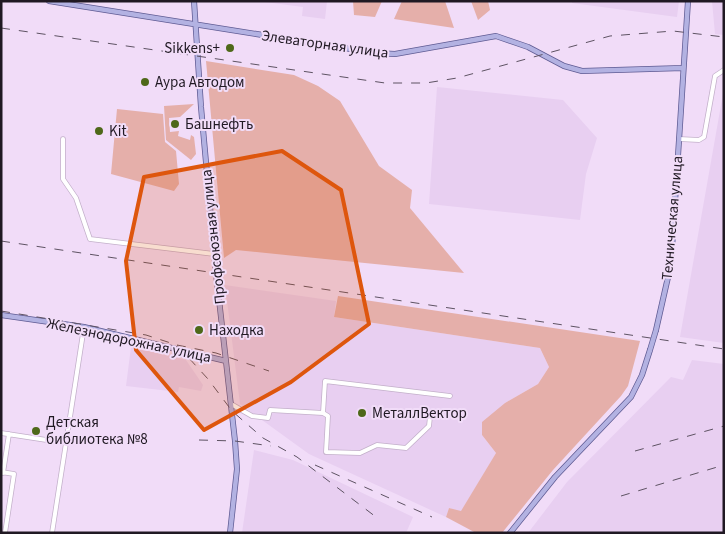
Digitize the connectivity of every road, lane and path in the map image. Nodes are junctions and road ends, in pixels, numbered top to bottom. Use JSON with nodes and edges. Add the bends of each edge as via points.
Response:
{"nodes":[{"id":1,"x":49,"y":1,"type":"edge"},
{"id":2,"x":194,"y":1,"type":"edge"},
{"id":3,"x":688,"y":1,"type":"edge"},
{"id":4,"x":73,"y":3,"type":"edge"},
{"id":5,"x":196,"y":23,"type":"junction"},
{"id":6,"x":683,"y":68,"type":"junction"},
{"id":7,"x":724,"y":70,"type":"edge"},
{"id":8,"x":63,"y":139,"type":"dead end"},
{"id":9,"x":679,"y":139,"type":"junction"},
{"id":10,"x":214,"y":254,"type":"junction"},
{"id":11,"x":1,"y":315,"type":"edge"},
{"id":12,"x":84,"y":327,"type":"junction"},
{"id":13,"x":226,"y":361,"type":"junction"},
{"id":14,"x":450,"y":396,"type":"dead end"},
{"id":15,"x":231,"y":404,"type":"junction"},
{"id":16,"x":323,"y":413,"type":"junction"},
{"id":17,"x":430,"y":417,"type":"dead end"},
{"id":18,"x":1,"y":433,"type":"edge"},
{"id":19,"x":9,"y":434,"type":"junction"},
{"id":20,"x":66,"y":443,"type":"junction"},
{"id":21,"x":2,"y":473,"type":"edge"},
{"id":22,"x":1,"y":515,"type":"edge"},
{"id":23,"x":8,"y":516,"type":"junction"},
{"id":24,"x":5,"y":533,"type":"edge"},
{"id":25,"x":52,"y":533,"type":"edge"},
{"id":26,"x":230,"y":533,"type":"edge"},
{"id":27,"x":510,"y":533,"type":"edge"}],
"edges":[{"from":1,"to":4,"type":"main road","name":"Элеваторная улица"},
{"from":2,"to":5,"type":"main road","name":"Профсоюзная улица"},
{"from":3,"to":6,"type":"main road","name":"Техническая улица"},
{"from":4,"to":5,"type":"main road","name":"Элеваторная улица"},
{"from":5,"to":6,"type":"main road","name":"Элеваторная улица","via":[[395,54],[496,36],[582,71]]},
{"from":5,"to":10,"type":"main road","name":"Профсоюзная улица"},
{"from":6,"to":9,"type":"main road","name":"Техническая улица"},
{"from":7,"to":9,"type":"street","via":[[715,76],[704,137],[699,140]]},
{"from":8,"to":10,"type":"street","via":[[63,179],[76,198],[90,239]]},
{"from":9,"to":27,"type":"main road","name":"Техническая улица","bridge":true,"via":[[671,264],[642,375],[631,397],[555,476]]},
{"from":10,"to":13,"type":"main road","name":"Профсоюзная улица"},
{"from":11,"to":12,"type":"main road","name":"Железнодорожная улица"},
{"from":12,"to":13,"type":"main road","name":"Железнодорожная улица"},
{"from":12,"to":20,"type":"street"},
{"from":13,"to":15,"type":"main road","name":"Профсоюзная улица"},
{"from":14,"to":16,"type":"street","via":[[325,381]]},
{"from":15,"to":16,"type":"street","via":[[252,416],[268,418],[270,410]]},
{"from":15,"to":26,"type":"main road","name":"Профсоюзная улица","via":[[236,469]]},
{"from":16,"to":17,"type":"street","via":[[328,416],[326,452],[339,454],[360,453],[377,445],[406,448],[428,426]]},
{"from":18,"to":19,"type":"street"},
{"from":19,"to":20,"type":"street"},
{"from":19,"to":21,"type":"street"},
{"from":20,"to":25,"type":"street"},
{"from":21,"to":23,"type":"street","via":[[14,474]]},
{"from":22,"to":23,"type":"street"},
{"from":23,"to":24,"type":"street"}]}
